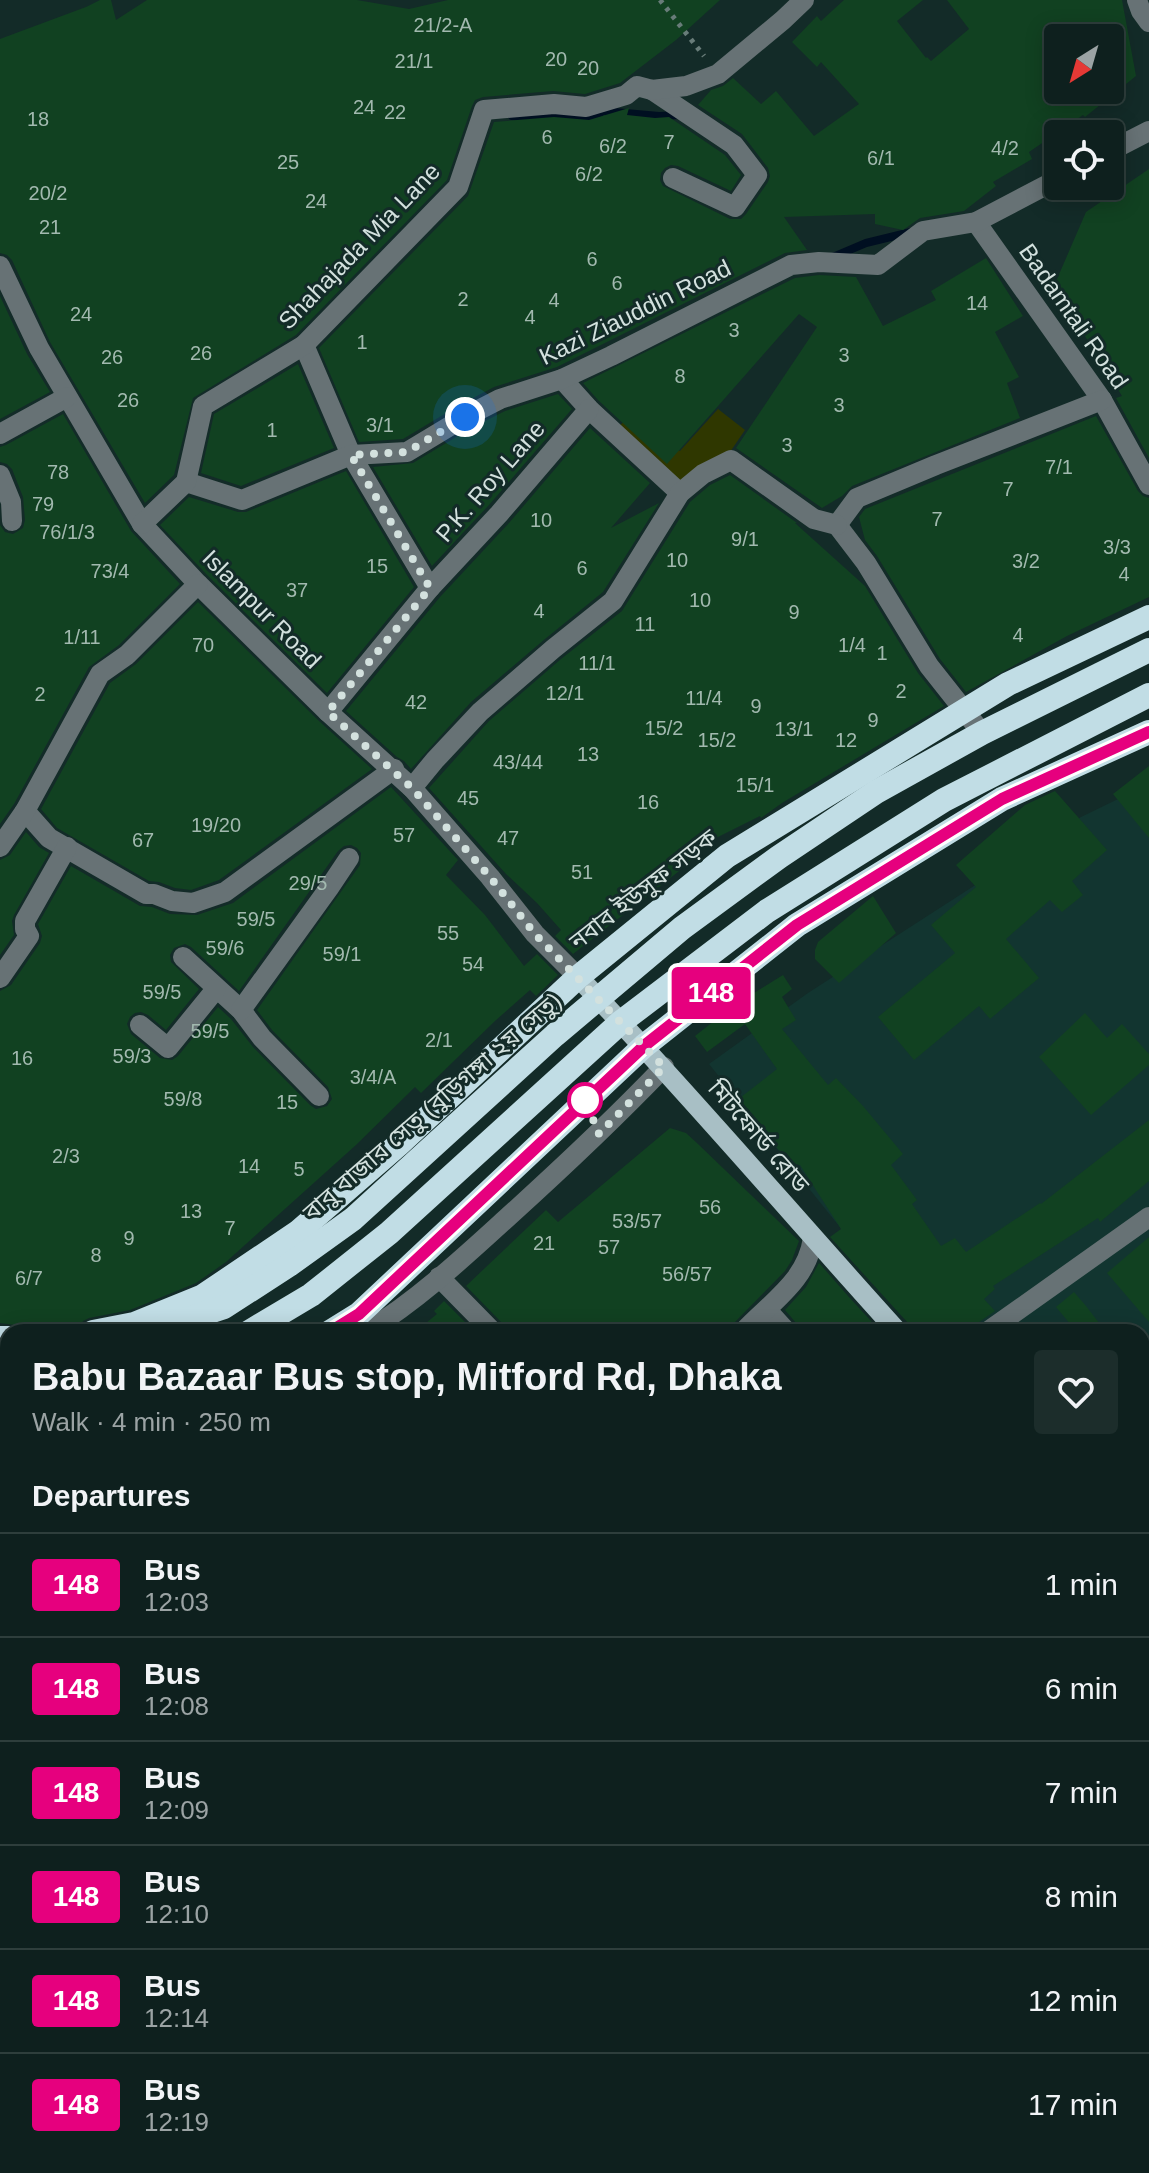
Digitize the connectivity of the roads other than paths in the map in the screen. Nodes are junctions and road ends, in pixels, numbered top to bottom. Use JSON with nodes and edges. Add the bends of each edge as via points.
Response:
{"nodes":[{"id":1,"x":804,"y":0,"type":"edge"},
{"id":2,"x":1137,"y":0,"type":"edge"},
{"id":3,"x":1149,"y":22,"type":"edge"},
{"id":4,"x":652,"y":90,"type":"junction"},
{"id":5,"x":1149,"y":131,"type":"edge"},
{"id":6,"x":1124,"y":144,"type":"edge"},
{"id":7,"x":673,"y":178,"type":"dead end"},
{"id":8,"x":1044,"y":186,"type":"edge"},
{"id":9,"x":976,"y":222,"type":"junction"},
{"id":10,"x":0,"y":266,"type":"edge"},
{"id":11,"x":304,"y":345,"type":"junction"},
{"id":12,"x":562,"y":379,"type":"junction"},
{"id":13,"x":67,"y":397,"type":"junction"},
{"id":14,"x":1102,"y":400,"type":"junction"},
{"id":15,"x":589,"y":409,"type":"junction"},
{"id":16,"x":0,"y":434,"type":"edge"},
{"id":17,"x":351,"y":455,"type":"junction"},
{"id":18,"x":0,"y":475,"type":"edge"},
{"id":19,"x":186,"y":482,"type":"junction"},
{"id":20,"x":1149,"y":485,"type":"edge"},
{"id":21,"x":680,"y":493,"type":"junction"},
{"id":22,"x":12,"y":521,"type":"dead end"},
{"id":23,"x":142,"y":524,"type":"junction"},
{"id":24,"x":837,"y":525,"type":"junction"},
{"id":25,"x":198,"y":584,"type":"junction"},
{"id":26,"x":430,"y":588,"type":"junction"},
{"id":27,"x":1149,"y":617,"type":"edge"},
{"id":28,"x":1149,"y":650,"type":"edge"},
{"id":29,"x":1149,"y":695,"type":"edge"},
{"id":30,"x":965,"y":711,"type":"junction"},
{"id":31,"x":328,"y":712,"type":"junction"},
{"id":32,"x":1149,"y":732,"type":"edge"},
{"id":33,"x":982,"y":733,"type":"junction"},
{"id":34,"x":394,"y":769,"type":"junction"},
{"id":35,"x":412,"y":788,"type":"junction"},
{"id":36,"x":25,"y":811,"type":"junction"},
{"id":37,"x":0,"y":847,"type":"edge"},
{"id":38,"x":67,"y":847,"type":"junction"},
{"id":39,"x":349,"y":858,"type":"dead end"},
{"id":40,"x":183,"y":957,"type":"dead end"},
{"id":41,"x":578,"y":977,"type":"junction"},
{"id":42,"x":0,"y":978,"type":"edge"},
{"id":43,"x":216,"y":989,"type":"junction"},
{"id":44,"x":241,"y":1010,"type":"junction"},
{"id":45,"x":140,"y":1025,"type":"dead end"},
{"id":46,"x":644,"y":1046,"type":"junction"},
{"id":47,"x":664,"y":1067,"type":"junction"},
{"id":48,"x":319,"y":1096,"type":"dead end"},
{"id":49,"x":1149,"y":1217,"type":"edge"},
{"id":50,"x":813,"y":1238,"type":"junction"},
{"id":51,"x":439,"y":1277,"type":"junction"},
{"id":52,"x":767,"y":1310,"type":"junction"},
{"id":53,"x":134,"y":1324,"type":"edge"},
{"id":54,"x":172,"y":1324,"type":"edge"},
{"id":55,"x":262,"y":1324,"type":"edge"},
{"id":56,"x":343,"y":1324,"type":"edge"},
{"id":57,"x":379,"y":1324,"type":"edge"},
{"id":58,"x":485,"y":1324,"type":"edge"},
{"id":59,"x":752,"y":1324,"type":"edge"},
{"id":60,"x":780,"y":1324,"type":"edge"},
{"id":61,"x":891,"y":1324,"type":"edge"},
{"id":62,"x":998,"y":1324,"type":"edge"}],
"edges":[{"from":1,"to":4,"type":"street","name":"Shahajada Mia Lane","via":[[718,74],[686,86]]},
{"from":2,"to":3,"type":"street"},
{"from":4,"to":7,"type":"street","via":[[734,145],[757,175],[735,207]]},
{"from":4,"to":11,"type":"street","name":"Shahajada Mia Lane","via":[[637,86],[626,95],[586,107],[484,110],[458,187]]},
{"from":5,"to":6,"type":"street"},
{"from":8,"to":9,"type":"street","name":"Kazi Ziauddin Road"},
{"from":9,"to":12,"type":"street","name":"Kazi Ziauddin Road","via":[[923,231],[878,265],[791,265]]},
{"from":9,"to":14,"type":"street","name":"Badamtali Road"},
{"from":10,"to":13,"type":"street","name":"Islampur Road"},
{"from":11,"to":17,"type":"street","name":"P.K. Roy Lane"},
{"from":11,"to":19,"type":"street","name":"Shahajada Mia Lane","via":[[203,406]]},
{"from":12,"to":15,"type":"street"},
{"from":12,"to":17,"type":"street","name":"Kazi Ziauddin Road","via":[[500,399],[407,452]]},
{"from":13,"to":16,"type":"street"},
{"from":13,"to":23,"type":"street","name":"Islampur Road"},
{"from":14,"to":20,"type":"street","name":"Badamtali Road"},
{"from":14,"to":24,"type":"street","via":[[857,498]]},
{"from":15,"to":21,"type":"street"},
{"from":15,"to":26,"type":"street","name":"P.K. Roy Lane"},
{"from":17,"to":19,"type":"street","name":"Kazi Ziauddin Road","via":[[242,500]]},
{"from":17,"to":26,"type":"street","name":"P.K. Roy Lane"},
{"from":18,"to":22,"type":"street"},
{"from":19,"to":23,"type":"street"},
{"from":21,"to":24,"type":"street","via":[[731,460],[814,519]]},
{"from":21,"to":35,"type":"street","via":[[613,601],[480,712]]},
{"from":23,"to":25,"type":"street","name":"Islampur Road"},
{"from":24,"to":30,"type":"street","via":[[929,666]]},
{"from":25,"to":31,"type":"street","name":"Islampur Road"},
{"from":25,"to":36,"type":"street","via":[[127,655],[100,674]]},
{"from":26,"to":31,"type":"street","name":"P.K. Roy Lane"},
{"from":27,"to":30,"type":"highway","name":"নবাব ইউসুফ সড়ক","via":[[1008,684]]},
{"from":28,"to":33,"type":"highway","name":"বাবু বাজার সেতু (বুড়িগঙ্গা ২য় সেতু)","bridge":true},
{"from":29,"to":55,"type":"highway","bridge":true,"via":[[944,800],[767,911],[621,1022],[389,1233],[311,1295]]},
{"from":30,"to":33,"type":"street"},
{"from":30,"to":41,"type":"highway","name":"নবাব ইউসুফ সড়ক","via":[[727,856]]},
{"from":31,"to":34,"type":"street","name":"Islampur Road"},
{"from":32,"to":46,"type":"highway","via":[[1002,799],[797,925]]},
{"from":33,"to":54,"type":"highway","name":"বাবু বাজার সেতু (বুড়িগঙ্গা ২য় সেতু)","bridge":true,"via":[[876,792],[682,928],[353,1219],[224,1307]]},
{"from":34,"to":35,"type":"street","name":"Islampur Road"},
{"from":34,"to":38,"type":"street","via":[[225,892],[193,903],[146,894]]},
{"from":35,"to":41,"type":"street","name":"Islampur Road"},
{"from":36,"to":37,"type":"street"},
{"from":36,"to":38,"type":"street","via":[[49,838]]},
{"from":38,"to":42,"type":"street","via":[[25,921],[29,936]]},
{"from":39,"to":44,"type":"street"},
{"from":40,"to":43,"type":"street"},
{"from":41,"to":46,"type":"main road","name":"মিটফোর্ড রোড"},
{"from":41,"to":53,"type":"highway","name":"নবাব ইউসুফ সড়ক","via":[[298,1232],[203,1296]]},
{"from":43,"to":44,"type":"street"},
{"from":43,"to":45,"type":"street","via":[[168,1048]]},
{"from":44,"to":48,"type":"street"},
{"from":46,"to":47,"type":"main road","name":"মিটফোর্ড রোড"},
{"from":46,"to":56,"type":"highway"},
{"from":47,"to":50,"type":"main road","name":"মিটফোর্ড রোড"},
{"from":47,"to":51,"type":"street","via":[[599,1134]]},
{"from":49,"to":62,"type":"street"},
{"from":50,"to":52,"type":"street","via":[[799,1277]]},
{"from":50,"to":61,"type":"main road","name":"মিটফোর্ড রোড"},
{"from":51,"to":57,"type":"street"},
{"from":51,"to":58,"type":"street"},
{"from":52,"to":59,"type":"street"},
{"from":52,"to":60,"type":"street"}]}
